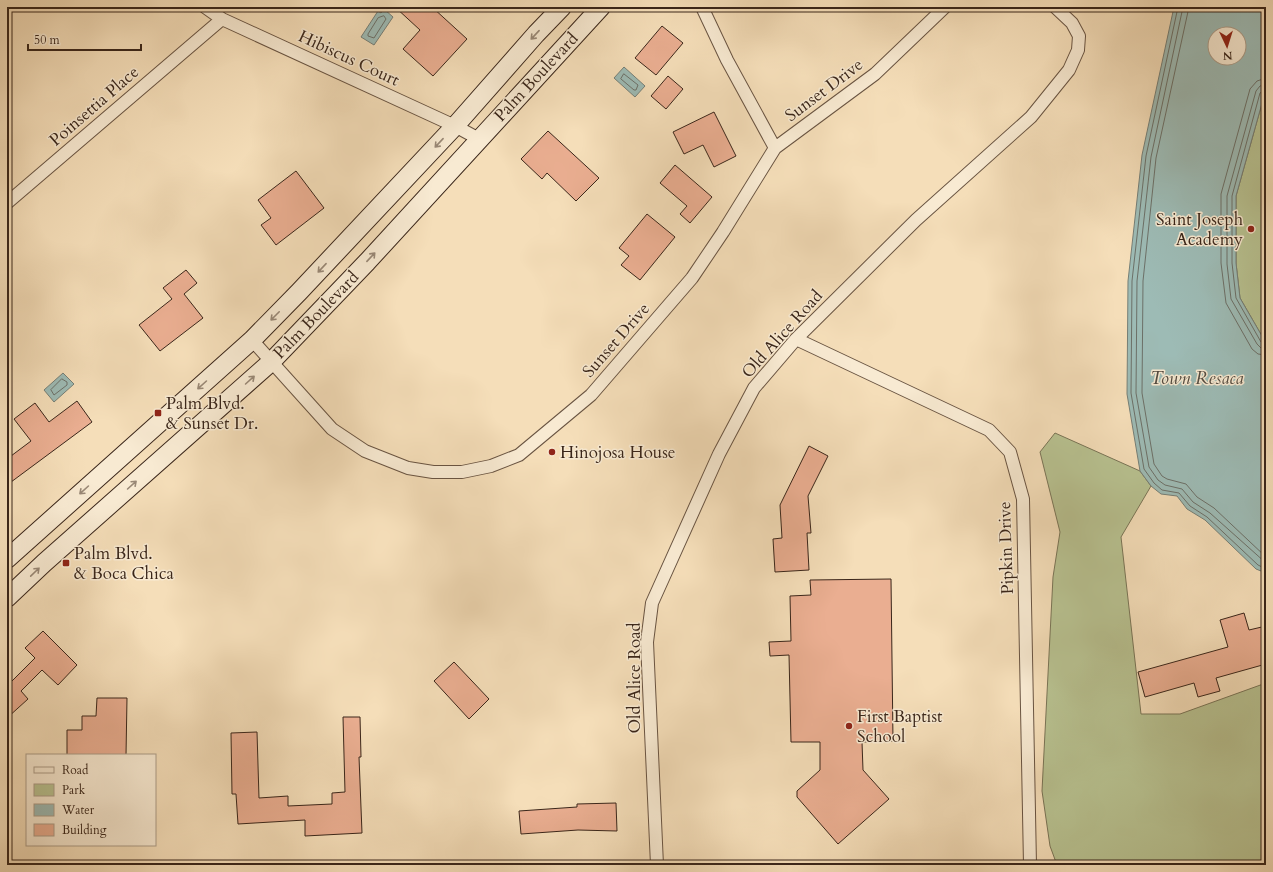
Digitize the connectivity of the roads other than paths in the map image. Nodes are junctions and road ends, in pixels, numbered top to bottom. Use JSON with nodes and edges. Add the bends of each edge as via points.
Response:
{"nodes":[{"id":1,"x":206,"y":7,"type":"edge"},
{"id":2,"x":562,"y":7,"type":"edge"},
{"id":3,"x":601,"y":7,"type":"edge"},
{"id":4,"x":702,"y":7,"type":"edge"},
{"id":5,"x":945,"y":7,"type":"edge"},
{"id":6,"x":1055,"y":7,"type":"edge"},
{"id":7,"x":222,"y":19,"type":"junction"},
{"id":8,"x":455,"y":126,"type":"junction"},
{"id":9,"x":479,"y":139,"type":"junction"},
{"id":10,"x":775,"y":148,"type":"junction"},
{"id":11,"x":7,"y":203,"type":"edge"},
{"id":12,"x":796,"y":339,"type":"junction"},
{"id":13,"x":252,"y":340,"type":"junction"},
{"id":14,"x":271,"y":362,"type":"junction"},
{"id":15,"x":7,"y":559,"type":"edge"},
{"id":16,"x":7,"y":598,"type":"edge"},
{"id":17,"x":657,"y":865,"type":"edge"},
{"id":18,"x":1030,"y":865,"type":"edge"}],
"edges":[{"from":1,"to":7,"type":"street","name":"Hibiscus Court"},
{"from":2,"to":8,"type":"main road","name":"Palm Boulevard","one_way":true},
{"from":3,"to":9,"type":"main road","name":"Palm Boulevard"},
{"from":4,"to":10,"type":"street","via":[[727,60]]},
{"from":5,"to":10,"type":"street","name":"Sunset Drive","via":[[875,74]]},
{"from":6,"to":12,"type":"street","name":"Old Alice Road","via":[[1072,23],[1079,36],[1078,50],[1069,70],[1032,117],[916,220]]},
{"from":7,"to":8,"type":"street","name":"Hibiscus Court"},
{"from":7,"to":11,"type":"street","name":"Poinsettia Place"},
{"from":8,"to":9,"type":"street","name":"Hibiscus Court"},
{"from":8,"to":13,"type":"main road","name":"Palm Boulevard","one_way":true},
{"from":14,"to":9,"type":"main road","name":"Palm Boulevard","one_way":true},
{"from":10,"to":14,"type":"street","name":"Sunset Drive","via":[[692,278],[591,395],[519,455],[491,466],[462,472],[433,472],[408,468],[365,451],[332,429]]},
{"from":12,"to":17,"type":"street","name":"Old Alice Road","via":[[754,388],[719,454],[652,603],[647,642]]},
{"from":12,"to":18,"type":"street","name":"Pipkin Drive","via":[[989,430],[1010,452],[1023,499]]},
{"from":13,"to":14,"type":"street","name":"Sunset Drive"},
{"from":13,"to":15,"type":"main road","name":"Palm Boulevard","one_way":true},
{"from":16,"to":14,"type":"main road","name":"Palm Boulevard","one_way":true}]}
